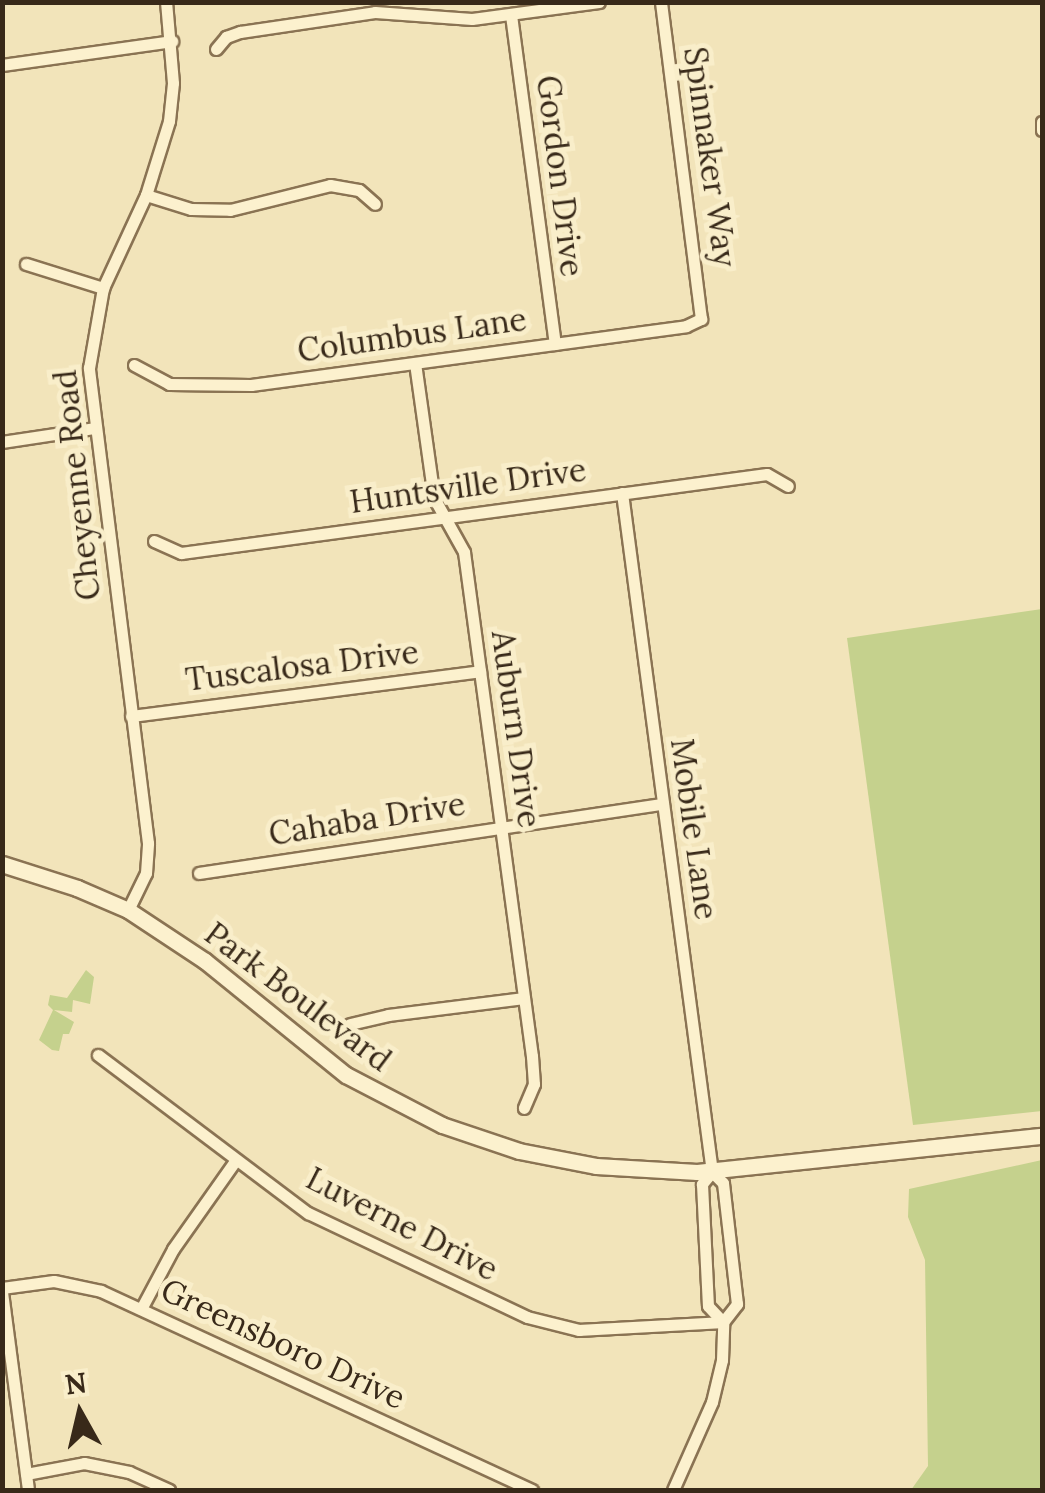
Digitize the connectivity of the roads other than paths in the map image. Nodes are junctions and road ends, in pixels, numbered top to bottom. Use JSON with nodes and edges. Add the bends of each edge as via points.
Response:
{"nodes":[{"id":1,"x":166,"y":2,"type":"edge"},
{"id":2,"x":599,"y":2,"type":"edge"},
{"id":3,"x":661,"y":2,"type":"edge"},
{"id":4,"x":512,"y":15,"type":"junction"},
{"id":5,"x":172,"y":41,"type":"junction"},
{"id":6,"x":216,"y":48,"type":"dead end"},
{"id":7,"x":2,"y":66,"type":"edge"},
{"id":8,"x":1042,"y":122,"type":"edge"},
{"id":9,"x":1042,"y":130,"type":"edge"},
{"id":10,"x":146,"y":195,"type":"junction"},
{"id":11,"x":375,"y":204,"type":"dead end"},
{"id":12,"x":26,"y":264,"type":"dead end"},
{"id":13,"x":104,"y":288,"type":"junction"},
{"id":14,"x":701,"y":319,"type":"joint"},
{"id":15,"x":554,"y":344,"type":"junction"},
{"id":16,"x":414,"y":363,"type":"junction"},
{"id":17,"x":134,"y":365,"type":"dead end"},
{"id":18,"x":95,"y":428,"type":"junction"},
{"id":19,"x":2,"y":442,"type":"edge"},
{"id":20,"x":788,"y":486,"type":"dead end"},
{"id":21,"x":622,"y":493,"type":"junction"},
{"id":22,"x":444,"y":516,"type":"junction"},
{"id":23,"x":154,"y":541,"type":"dead end"},
{"id":24,"x":480,"y":671,"type":"junction"},
{"id":25,"x":131,"y":716,"type":"junction"},
{"id":26,"x":663,"y":804,"type":"junction"},
{"id":27,"x":501,"y":827,"type":"junction"},
{"id":28,"x":2,"y":864,"type":"edge"},
{"id":29,"x":199,"y":873,"type":"dead end"},
{"id":30,"x":128,"y":910,"type":"junction"},
{"id":31,"x":524,"y":998,"type":"junction"},
{"id":32,"x":350,"y":1024,"type":"dead end"},
{"id":33,"x":98,"y":1055,"type":"dead end"},
{"id":34,"x":524,"y":1108,"type":"dead end"},
{"id":35,"x":1042,"y":1136,"type":"edge"},
{"id":36,"x":235,"y":1161,"type":"junction"},
{"id":37,"x":712,"y":1172,"type":"junction"},
{"id":38,"x":2,"y":1290,"type":"edge"},
{"id":39,"x":141,"y":1308,"type":"junction"},
{"id":40,"x":722,"y":1322,"type":"junction"},
{"id":41,"x":7,"y":1364,"type":"edge"},
{"id":42,"x":26,"y":1474,"type":"junction"},
{"id":43,"x":28,"y":1490,"type":"edge"},
{"id":44,"x":169,"y":1490,"type":"edge"},
{"id":45,"x":532,"y":1490,"type":"edge"},
{"id":46,"x":673,"y":1490,"type":"edge"}],
"edges":[{"from":1,"to":5,"type":"street","name":"Cheyenne Road"},
{"from":2,"to":4,"type":"street"},
{"from":3,"to":14,"type":"street","name":"Spinnaker Way"},
{"from":4,"to":6,"type":"street","via":[[375,12],[240,32]]},
{"from":4,"to":15,"type":"street","name":"Gordon Drive"},
{"from":5,"to":7,"type":"street"},
{"from":5,"to":10,"type":"street","name":"Cheyenne Road","via":[[169,121]]},
{"from":8,"to":9,"type":"street"},
{"from":10,"to":11,"type":"street","via":[[191,209],[230,210],[330,185],[359,190]]},
{"from":10,"to":13,"type":"street","name":"Cheyenne Road"},
{"from":12,"to":13,"type":"street"},
{"from":13,"to":18,"type":"street","name":"Cheyenne Road","via":[[89,368]]},
{"from":14,"to":15,"type":"street","name":"Columbus Lane"},
{"from":15,"to":16,"type":"street","name":"Columbus Lane"},
{"from":16,"to":17,"type":"street","name":"Columbus Lane","via":[[213,386],[169,384]]},
{"from":16,"to":22,"type":"street","name":"Auburn Drive","via":[[434,498]]},
{"from":18,"to":19,"type":"street"},
{"from":18,"to":25,"type":"street","name":"Cheyenne Road"},
{"from":20,"to":21,"type":"street","name":"Huntsville Drive","via":[[767,474]]},
{"from":21,"to":22,"type":"street","name":"Huntsville Drive"},
{"from":21,"to":26,"type":"street","name":"Mobile Lane"},
{"from":22,"to":23,"type":"street","name":"Huntsville Drive","via":[[181,553]]},
{"from":22,"to":24,"type":"street","name":"Auburn Drive","via":[[464,552]]},
{"from":24,"to":25,"type":"street","name":"Tuscalosa Drive"},
{"from":24,"to":27,"type":"street","name":"Auburn Drive"},
{"from":25,"to":30,"type":"street","name":"Cheyenne Road","via":[[148,858]]},
{"from":26,"to":27,"type":"street","name":"Cahaba Drive"},
{"from":26,"to":37,"type":"street","name":"Mobile Lane"},
{"from":27,"to":29,"type":"street","name":"Cahaba Drive"},
{"from":27,"to":31,"type":"street","name":"Auburn Drive"},
{"from":28,"to":30,"type":"main road","name":"Park Boulevard"},
{"from":30,"to":37,"type":"main road","name":"Park Boulevard","via":[[205,960],[346,1074],[429,1119],[546,1158]]},
{"from":31,"to":32,"type":"street"},
{"from":31,"to":34,"type":"street","name":"Auburn Drive","via":[[534,1084]]},
{"from":33,"to":36,"type":"street","name":"Luverne Drive"},
{"from":35,"to":37,"type":"main road","name":"Park Boulevard"},
{"from":36,"to":39,"type":"street","via":[[172,1249]]},
{"from":36,"to":40,"type":"street","name":"Luverne Drive","via":[[308,1213],[527,1317],[578,1330]]},
{"from":37,"to":40,"type":"street","via":[[702,1184],[708,1306]]},
{"from":37,"to":40,"type":"street","via":[[723,1183],[737,1304]]},
{"from":38,"to":39,"type":"street","name":"Greensboro Drive","via":[[54,1281]]},
{"from":38,"to":41,"type":"street"},
{"from":39,"to":45,"type":"street","name":"Greensboro Drive"},
{"from":40,"to":46,"type":"street","via":[[712,1402]]},
{"from":41,"to":42,"type":"street"},
{"from":42,"to":43,"type":"street"},
{"from":42,"to":44,"type":"street","via":[[84,1463]]}]}
